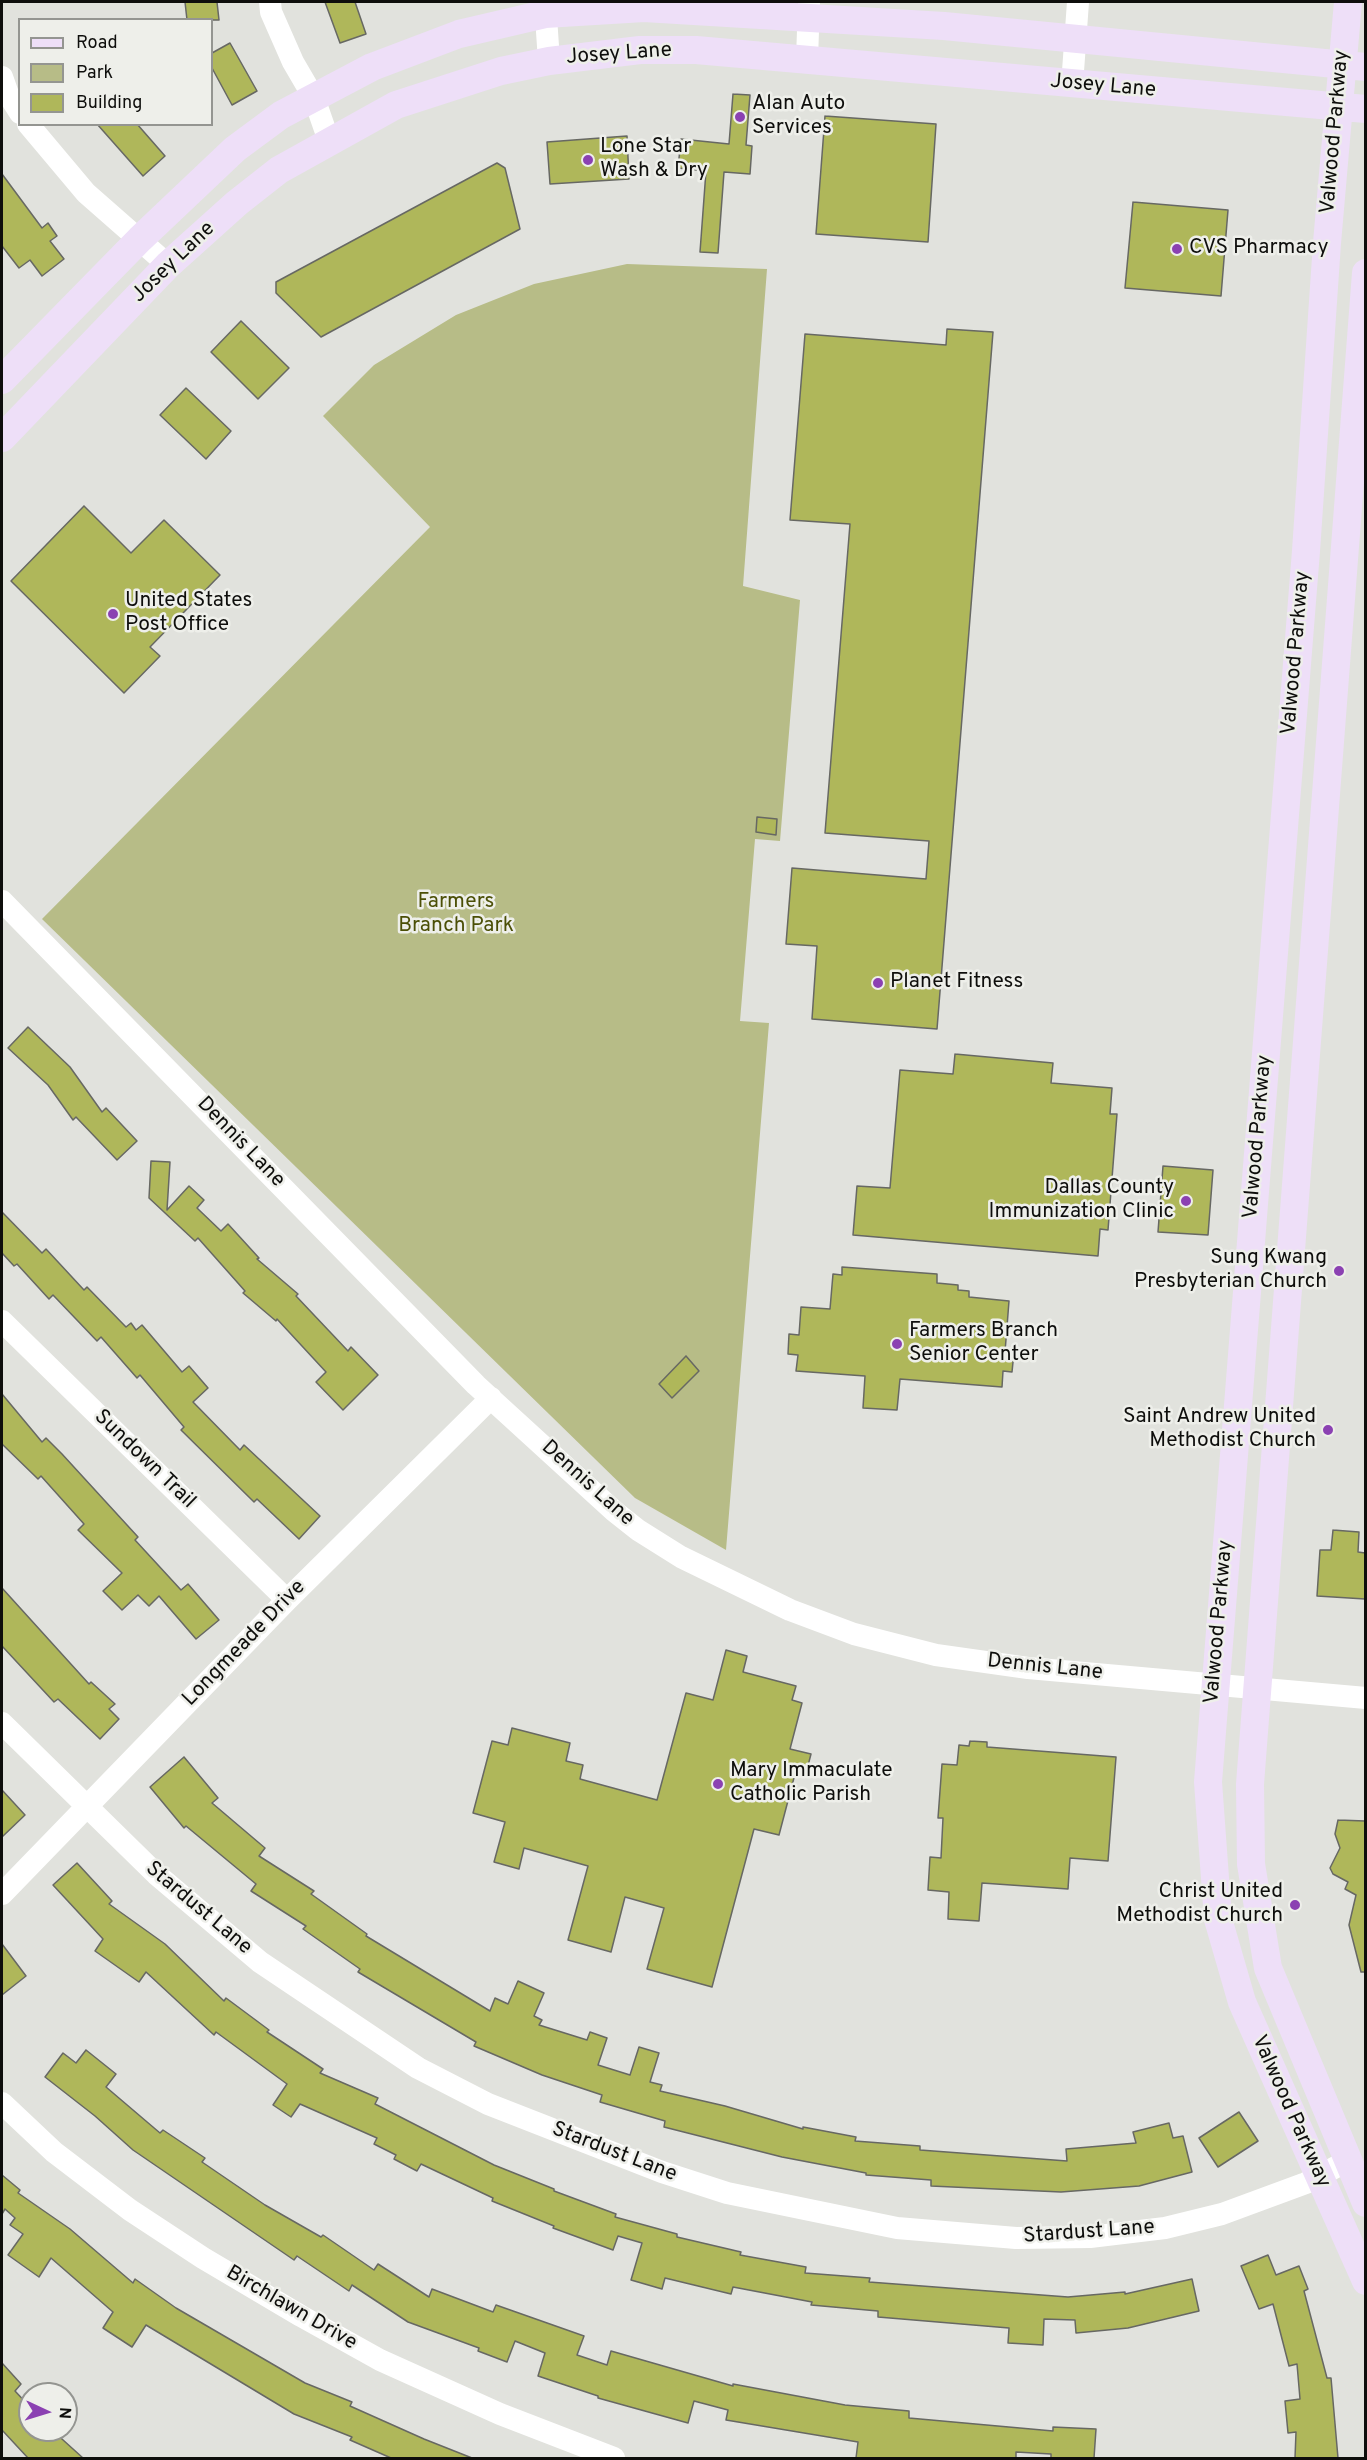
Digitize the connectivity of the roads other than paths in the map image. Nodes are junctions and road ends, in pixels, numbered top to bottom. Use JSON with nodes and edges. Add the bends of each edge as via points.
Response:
{"nodes":[{"id":1,"x":270,"y":2,"type":"edge"},
{"id":2,"x":1078,"y":2,"type":"edge"},
{"id":3,"x":1348,"y":2,"type":"edge"},
{"id":4,"x":545,"y":8,"type":"edge"},
{"id":5,"x":808,"y":9,"type":"edge"},
{"id":6,"x":1075,"y":38,"type":"junction"},
{"id":7,"x":807,"y":59,"type":"junction"},
{"id":8,"x":549,"y":61,"type":"junction"},
{"id":9,"x":1354,"y":66,"type":"edge"},
{"id":10,"x":2,"y":77,"type":"edge"},
{"id":11,"x":1072,"y":85,"type":"junction"},
{"id":12,"x":314,"y":98,"type":"junction"},
{"id":13,"x":1352,"y":108,"type":"edge"},
{"id":14,"x":18,"y":109,"type":"edge"},
{"id":15,"x":30,"y":126,"type":"edge"},
{"id":16,"x":329,"y":141,"type":"junction"},
{"id":17,"x":140,"y":239,"type":"junction"},
{"id":18,"x":168,"y":265,"type":"junction"},
{"id":19,"x":1365,"y":273,"type":"edge"},
{"id":20,"x":2,"y":380,"type":"edge"},
{"id":21,"x":2,"y":438,"type":"edge"},
{"id":22,"x":1306,"y":551,"type":"junction"},
{"id":23,"x":1345,"y":554,"type":"junction"},
{"id":24,"x":1284,"y":822,"type":"junction"},
{"id":25,"x":1324,"y":825,"type":"junction"},
{"id":26,"x":2,"y":901,"type":"edge"},
{"id":27,"x":1260,"y":1115,"type":"junction"},
{"id":28,"x":1291,"y":1236,"type":"junction"},
{"id":29,"x":2,"y":1321,"type":"edge"},
{"id":30,"x":491,"y":1398,"type":"junction"},
{"id":31,"x":287,"y":1600,"type":"junction"},
{"id":32,"x":1214,"y":1685,"type":"junction"},
{"id":33,"x":1256,"y":1689,"type":"junction"},
{"id":34,"x":1365,"y":1698,"type":"edge"},
{"id":35,"x":2,"y":1723,"type":"edge"},
{"id":36,"x":86,"y":1808,"type":"junction"},
{"id":37,"x":2,"y":1894,"type":"edge"},
{"id":38,"x":2,"y":2103,"type":"edge"},
{"id":39,"x":1347,"y":2161,"type":"junction"},
{"id":40,"x":1318,"y":2177,"type":"junction"},
{"id":41,"x":1365,"y":2203,"type":"edge"},
{"id":42,"x":1365,"y":2281,"type":"edge"},
{"id":43,"x":602,"y":2457,"type":"edge"}],
"edges":[{"from":1,"to":12,"type":"street","via":[[293,62]]},
{"from":2,"to":6,"type":"street"},
{"from":3,"to":9,"type":"main road","name":"Valwood Parkway"},
{"from":4,"to":5,"type":"main road","name":"Josey Lane"},
{"from":4,"to":8,"type":"street"},
{"from":4,"to":12,"type":"main road","name":"Josey Lane","via":[[430,44],[372,67]]},
{"from":5,"to":6,"type":"main road","name":"Josey Lane"},
{"from":5,"to":7,"type":"street"},
{"from":6,"to":9,"type":"main road","name":"Josey Lane"},
{"from":6,"to":11,"type":"street"},
{"from":7,"to":8,"type":"main road","name":"Josey Lane","via":[[696,50],[640,50]]},
{"from":7,"to":11,"type":"main road","name":"Josey Lane"},
{"from":8,"to":16,"type":"main road","name":"Josey Lane","via":[[445,87],[396,105]]},
{"from":9,"to":13,"type":"main road","name":"Valwood Parkway"},
{"from":10,"to":14,"type":"street"},
{"from":11,"to":13,"type":"main road","name":"Josey Lane"},
{"from":12,"to":16,"type":"street"},
{"from":12,"to":17,"type":"main road","name":"Josey Lane","via":[[235,149]]},
{"from":13,"to":22,"type":"main road","name":"Valwood Parkway"},
{"from":15,"to":17,"type":"street","via":[[86,193]]},
{"from":16,"to":18,"type":"main road","name":"Josey Lane","via":[[279,170]]},
{"from":17,"to":18,"type":"street"},
{"from":17,"to":20,"type":"main road","name":"Josey Lane"},
{"from":18,"to":21,"type":"main road","name":"Josey Lane"},
{"from":19,"to":23,"type":"main road","name":"Valwood Parkway"},
{"from":22,"to":23,"type":"main road"},
{"from":22,"to":24,"type":"main road","name":"Valwood Parkway"},
{"from":23,"to":25,"type":"main road","name":"Valwood Parkway"},
{"from":24,"to":25,"type":"main road"},
{"from":24,"to":27,"type":"main road","name":"Valwood Parkway"},
{"from":25,"to":28,"type":"main road","name":"Valwood Parkway"},
{"from":26,"to":30,"type":"street","name":"Dennis Lane"},
{"from":27,"to":28,"type":"main road","via":[[1274,1133],[1278,1215]]},
{"from":27,"to":32,"type":"main road","name":"Valwood Parkway"},
{"from":28,"to":33,"type":"main road","name":"Valwood Parkway"},
{"from":29,"to":31,"type":"street","name":"Sundown Trail"},
{"from":30,"to":31,"type":"street","name":"Longmeade Drive"},
{"from":30,"to":32,"type":"street","name":"Dennis Lane","via":[[638,1530],[681,1557],[790,1610],[854,1634],[936,1655],[1028,1668]]},
{"from":31,"to":36,"type":"street","name":"Longmeade Drive"},
{"from":32,"to":33,"type":"street","name":"Dennis Lane"},
{"from":32,"to":40,"type":"main road","name":"Valwood Parkway","via":[[1208,1782],[1218,1918],[1242,2002]]},
{"from":33,"to":34,"type":"street","name":"Dennis Lane"},
{"from":33,"to":39,"type":"main road","name":"Valwood Parkway","via":[[1250,1784],[1251,1864],[1257,1915],[1268,1968]]},
{"from":35,"to":36,"type":"street","name":"Stardust Lane"},
{"from":36,"to":37,"type":"street","name":"Longmeade Drive"},
{"from":36,"to":40,"type":"street","name":"Stardust Lane","via":[[156,1874],[260,1962],[418,2068],[488,2104],[662,2172],[727,2193],[897,2228],[1016,2238],[1079,2237],[1165,2228],[1222,2214]]},
{"from":38,"to":43,"type":"street","name":"Birchlawn Drive","via":[[54,2152],[130,2210],[301,2316],[380,2360]]},
{"from":39,"to":40,"type":"street","name":"Stardust Lane"},
{"from":39,"to":41,"type":"main road","name":"Valwood Parkway"},
{"from":40,"to":42,"type":"main road","name":"Valwood Parkway"}]}
